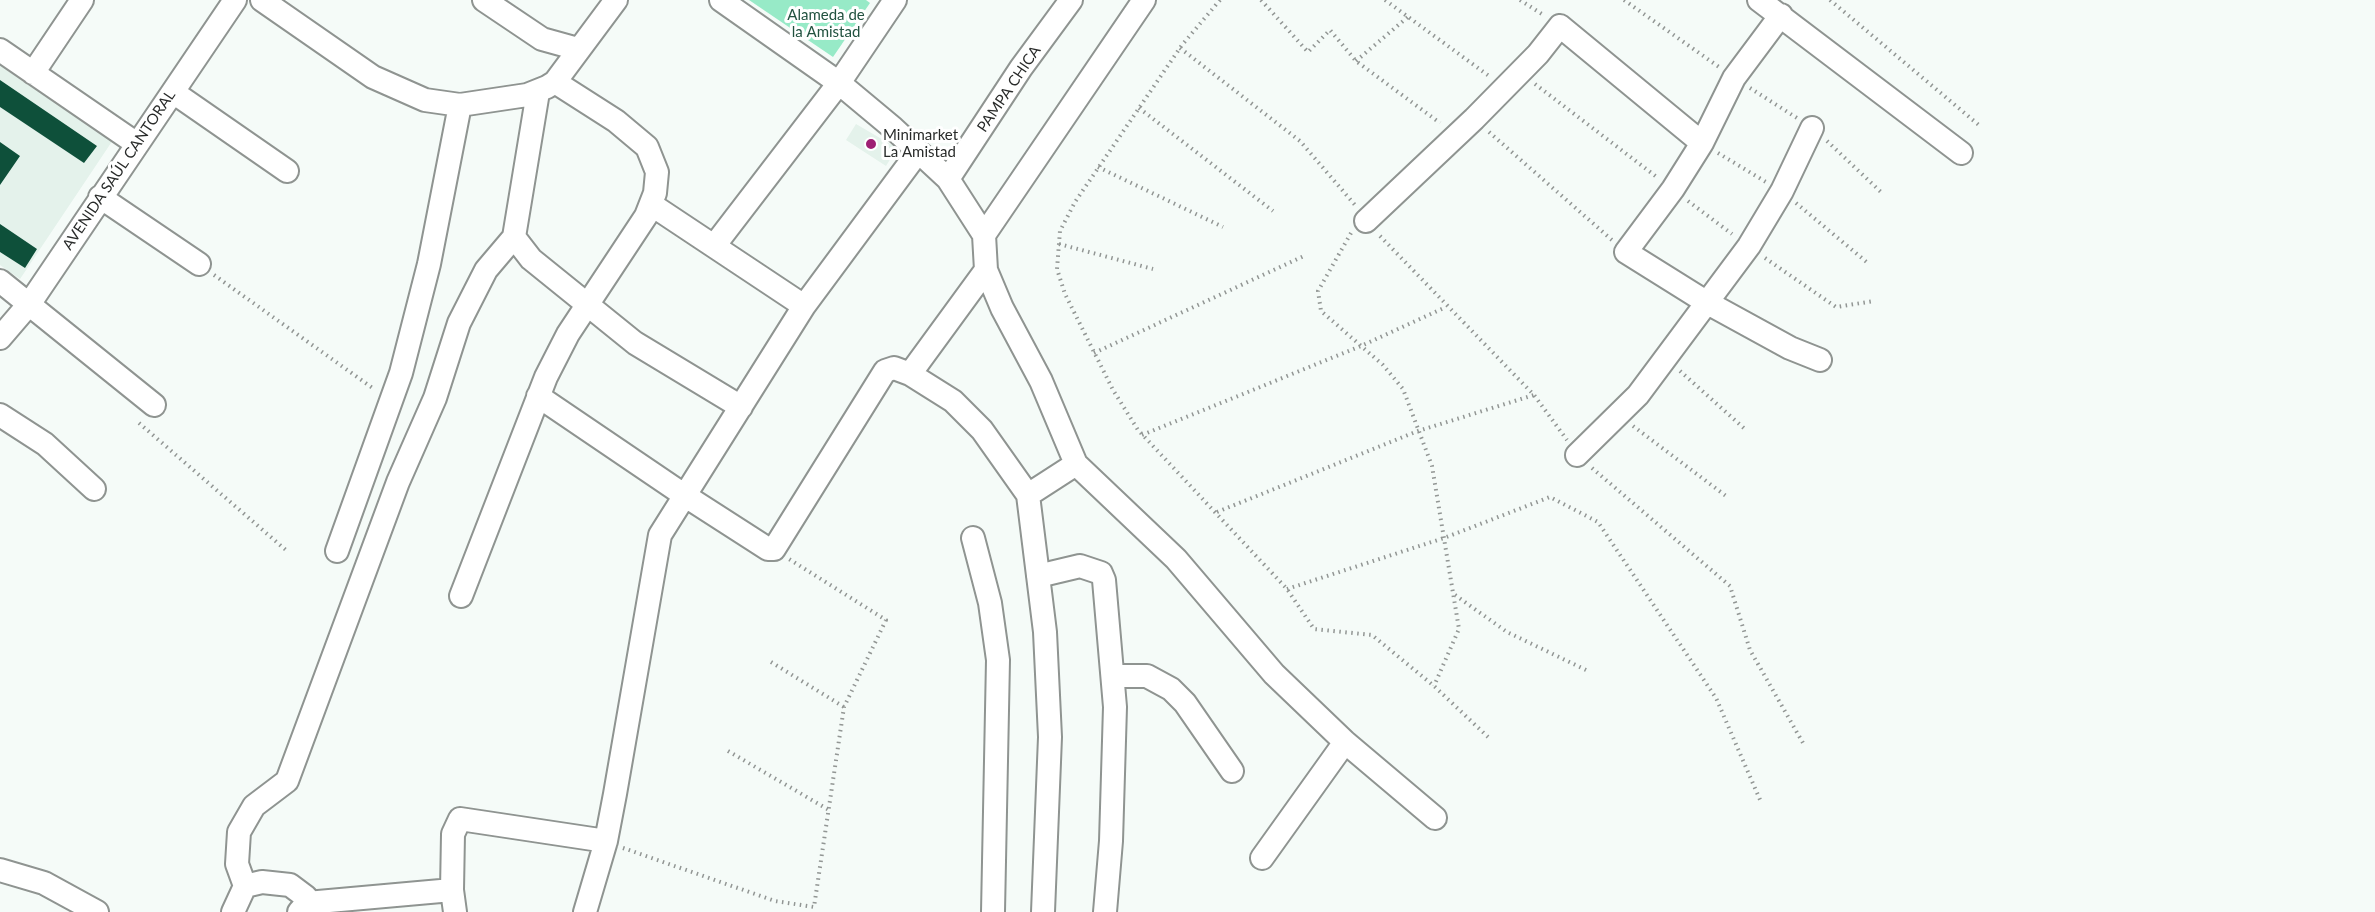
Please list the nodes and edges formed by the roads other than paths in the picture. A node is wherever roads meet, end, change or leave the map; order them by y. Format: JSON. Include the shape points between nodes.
{"nodes":[{"id":1,"x":82,"y":0,"type":"edge"},
{"id":2,"x":235,"y":0,"type":"edge"},
{"id":3,"x":262,"y":0,"type":"edge"},
{"id":4,"x":484,"y":0,"type":"edge"},
{"id":5,"x":616,"y":0,"type":"edge"},
{"id":6,"x":721,"y":0,"type":"edge"},
{"id":7,"x":895,"y":0,"type":"edge"},
{"id":8,"x":1071,"y":0,"type":"edge"},
{"id":9,"x":1144,"y":0,"type":"edge"},
{"id":10,"x":1759,"y":0,"type":"edge"},
{"id":11,"x":1781,"y":15,"type":"junction"},
{"id":12,"x":578,"y":49,"type":"junction"},
{"id":13,"x":0,"y":50,"type":"edge"},
{"id":14,"x":33,"y":73,"type":"junction"},
{"id":15,"x":839,"y":83,"type":"junction"},
{"id":16,"x":547,"y":87,"type":"junction"},
{"id":17,"x":172,"y":92,"type":"junction"},
{"id":18,"x":460,"y":105,"type":"junction"},
{"id":19,"x":1812,"y":128,"type":"dead end"},
{"id":20,"x":1702,"y":143,"type":"junction"},
{"id":21,"x":137,"y":144,"type":"junction"},
{"id":22,"x":918,"y":152,"type":"junction"},
{"id":23,"x":1961,"y":153,"type":"dead end"},
{"id":24,"x":287,"y":171,"type":"dead end"},
{"id":25,"x":948,"y":179,"type":"junction"},
{"id":26,"x":100,"y":197,"type":"junction"},
{"id":27,"x":652,"y":205,"type":"junction"},
{"id":28,"x":1364,"y":218,"type":"road end"},
{"id":29,"x":984,"y":235,"type":"junction"},
{"id":30,"x":514,"y":237,"type":"junction"},
{"id":31,"x":714,"y":246,"type":"junction"},
{"id":32,"x":199,"y":264,"type":"road end"},
{"id":33,"x":986,"y":270,"type":"junction"},
{"id":34,"x":0,"y":281,"type":"edge"},
{"id":35,"x":588,"y":302,"type":"junction"},
{"id":36,"x":1706,"y":302,"type":"junction"},
{"id":37,"x":30,"y":303,"type":"junction"},
{"id":38,"x":804,"y":306,"type":"junction"},
{"id":39,"x":0,"y":338,"type":"edge"},
{"id":40,"x":1820,"y":360,"type":"dead end"},
{"id":41,"x":910,"y":374,"type":"junction"},
{"id":42,"x":538,"y":396,"type":"junction"},
{"id":43,"x":154,"y":405,"type":"dead end"},
{"id":44,"x":741,"y":406,"type":"junction"},
{"id":45,"x":0,"y":415,"type":"edge"},
{"id":46,"x":1577,"y":455,"type":"road end"},
{"id":47,"x":1076,"y":464,"type":"junction"},
{"id":48,"x":94,"y":489,"type":"dead end"},
{"id":49,"x":684,"y":495,"type":"junction"},
{"id":50,"x":1028,"y":495,"type":"junction"},
{"id":51,"x":973,"y":538,"type":"dead end"},
{"id":52,"x":337,"y":551,"type":"dead end"},
{"id":53,"x":1038,"y":576,"type":"junction"},
{"id":54,"x":461,"y":596,"type":"dead end"},
{"id":55,"x":1113,"y":676,"type":"junction"},
{"id":56,"x":1344,"y":742,"type":"junction"},
{"id":57,"x":1232,"y":771,"type":"dead end"},
{"id":58,"x":1435,"y":818,"type":"dead end"},
{"id":59,"x":606,"y":841,"type":"junction"},
{"id":60,"x":1262,"y":858,"type":"dead end"},
{"id":61,"x":0,"y":870,"type":"edge"},
{"id":62,"x":245,"y":886,"type":"junction"},
{"id":63,"x":453,"y":901,"type":"edge"},
{"id":64,"x":303,"y":908,"type":"edge"},
{"id":65,"x":97,"y":912,"type":"edge"},
{"id":66,"x":233,"y":912,"type":"edge"},
{"id":67,"x":585,"y":912,"type":"edge"},
{"id":68,"x":993,"y":912,"type":"edge"},
{"id":69,"x":1043,"y":912,"type":"edge"},
{"id":70,"x":1105,"y":912,"type":"edge"}],
"edges":[{"from":1,"to":14,"type":"street"},
{"from":2,"to":17,"type":"street","name":"AVENIDA SAÚL CANTORAL"},
{"from":3,"to":18,"type":"street","via":[[373,77],[425,100]]},
{"from":4,"to":12,"type":"street","via":[[542,39]]},
{"from":5,"to":12,"type":"street"},
{"from":6,"to":15,"type":"street"},
{"from":7,"to":15,"type":"street"},
{"from":8,"to":25,"type":"street","name":"PAMPA CHICA"},
{"from":9,"to":29,"type":"street"},
{"from":10,"to":11,"type":"street"},
{"from":11,"to":20,"type":"street","via":[[1734,78]]},
{"from":11,"to":23,"type":"street"},
{"from":12,"to":16,"type":"street"},
{"from":13,"to":14,"type":"street"},
{"from":14,"to":21,"type":"street"},
{"from":15,"to":22,"type":"street"},
{"from":15,"to":31,"type":"street"},
{"from":16,"to":18,"type":"street","via":[[480,104]]},
{"from":16,"to":27,"type":"street","via":[[616,121],[647,147],[657,172]]},
{"from":16,"to":30,"type":"street"},
{"from":17,"to":21,"type":"street","name":"AVENIDA SAÚL CANTORAL"},
{"from":17,"to":24,"type":"street"},
{"from":18,"to":52,"type":"street","via":[[429,264],[391,401]]},
{"from":19,"to":36,"type":"street","via":[[1782,191],[1749,246]]},
{"from":20,"to":28,"type":"street","via":[[1560,26],[1538,54],[1457,136]]},
{"from":20,"to":36,"type":"street","via":[[1626,252]]},
{"from":21,"to":26,"type":"street","name":"AVENIDA SAÚL CANTORAL"},
{"from":22,"to":25,"type":"street"},
{"from":22,"to":38,"type":"street"},
{"from":25,"to":29,"type":"street"},
{"from":26,"to":32,"type":"street"},
{"from":26,"to":37,"type":"street","name":"AVENIDA SAÚL CANTORAL"},
{"from":27,"to":31,"type":"street"},
{"from":27,"to":35,"type":"street"},
{"from":29,"to":33,"type":"street"},
{"from":30,"to":35,"type":"street","via":[[531,259]]},
{"from":30,"to":62,"type":"street","via":[[486,270],[459,323],[435,398],[398,482],[287,781],[254,806],[239,832],[237,864]]},
{"from":31,"to":38,"type":"street"},
{"from":33,"to":41,"type":"street"},
{"from":33,"to":47,"type":"street","via":[[1041,381]]},
{"from":34,"to":37,"type":"street"},
{"from":35,"to":42,"type":"street"},
{"from":35,"to":44,"type":"street","via":[[635,343]]},
{"from":36,"to":40,"type":"street"},
{"from":36,"to":46,"type":"street","via":[[1638,395]]},
{"from":37,"to":39,"type":"street","name":"AVENIDA SAÚL CANTORAL"},
{"from":37,"to":43,"type":"street"},
{"from":38,"to":44,"type":"street"},
{"from":41,"to":49,"type":"street","via":[[894,368],[885,371],[774,549],[768,549]]},
{"from":41,"to":50,"type":"street","via":[[953,402],[982,430]]},
{"from":42,"to":49,"type":"street"},
{"from":42,"to":54,"type":"street"},
{"from":44,"to":49,"type":"street"},
{"from":45,"to":48,"type":"street","via":[[45,444]]},
{"from":47,"to":50,"type":"street"},
{"from":47,"to":56,"type":"street","via":[[1176,559],[1274,674]]},
{"from":49,"to":59,"type":"street","via":[[660,535]]},
{"from":50,"to":53,"type":"street"},
{"from":51,"to":68,"type":"street","via":[[990,603],[998,660]]},
{"from":53,"to":55,"type":"street","via":[[1080,566],[1101,573]]},
{"from":53,"to":69,"type":"street","via":[[1050,737]]},
{"from":55,"to":57,"type":"street","via":[[1147,676],[1171,689]]},
{"from":55,"to":70,"type":"street","via":[[1111,830]]},
{"from":56,"to":58,"type":"street"},
{"from":56,"to":60,"type":"street"},
{"from":59,"to":63,"type":"street","via":[[460,819],[453,834]]},
{"from":59,"to":67,"type":"street"},
{"from":61,"to":65,"type":"street","via":[[44,883]]},
{"from":62,"to":64,"type":"street","via":[[278,882],[290,885],[306,897]]},
{"from":62,"to":66,"type":"street"},
{"from":63,"to":64,"type":"street"}]}
